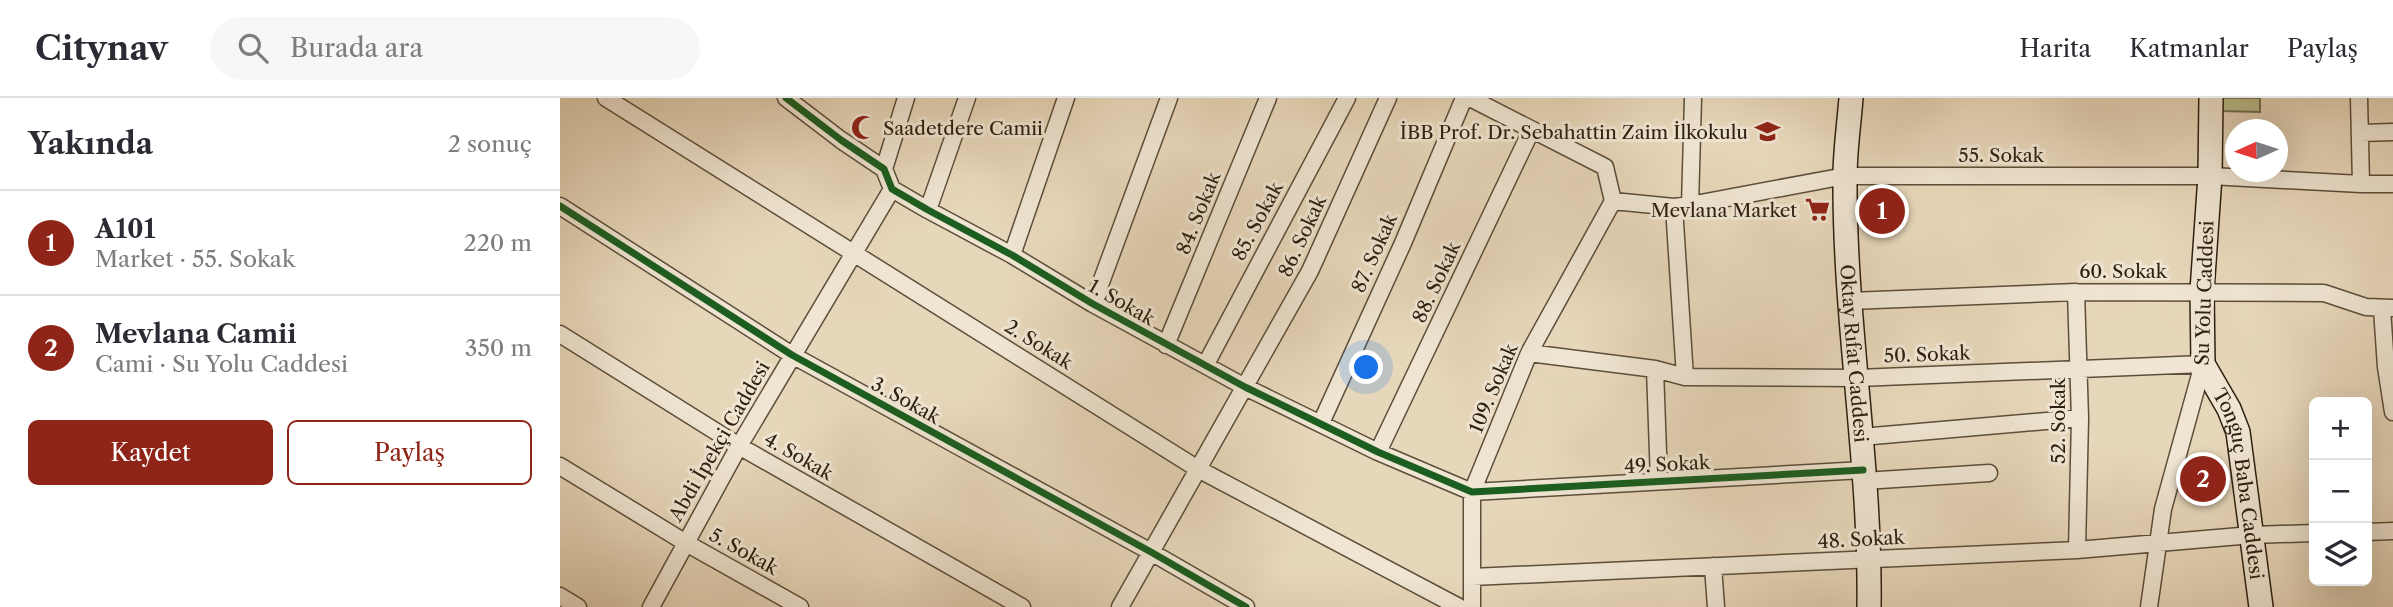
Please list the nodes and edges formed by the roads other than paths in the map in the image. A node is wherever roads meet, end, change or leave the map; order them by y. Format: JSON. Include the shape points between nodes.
{"nodes":[{"id":1,"x":606,"y":98,"type":"edge"},
{"id":2,"x":786,"y":98,"type":"edge"},
{"id":3,"x":906,"y":98,"type":"edge"},
{"id":4,"x":967,"y":98,"type":"edge"},
{"id":5,"x":1066,"y":98,"type":"edge"},
{"id":6,"x":1169,"y":98,"type":"edge"},
{"id":7,"x":1268,"y":98,"type":"edge"},
{"id":8,"x":1347,"y":98,"type":"edge"},
{"id":9,"x":1388,"y":98,"type":"edge"},
{"id":10,"x":1464,"y":98,"type":"edge"},
{"id":11,"x":1470,"y":98,"type":"edge"},
{"id":12,"x":1693,"y":98,"type":"edge"},
{"id":13,"x":1851,"y":98,"type":"edge"},
{"id":14,"x":2359,"y":98,"type":"edge"},
{"id":15,"x":2206,"y":99,"type":"edge"},
{"id":16,"x":1497,"y":105,"type":"edge"},
{"id":17,"x":1531,"y":131,"type":"junction"},
{"id":18,"x":2393,"y":132,"type":"edge"},
{"id":19,"x":2361,"y":133,"type":"junction"},
{"id":20,"x":884,"y":169,"type":"junction"},
{"id":21,"x":1845,"y":176,"type":"junction"},
{"id":22,"x":2210,"y":176,"type":"junction"},
{"id":23,"x":2361,"y":184,"type":"junction"},
{"id":24,"x":2393,"y":184,"type":"edge"},
{"id":25,"x":892,"y":189,"type":"junction"},
{"id":26,"x":1613,"y":201,"type":"junction"},
{"id":27,"x":560,"y":206,"type":"edge"},
{"id":28,"x":1682,"y":206,"type":"junction"},
{"id":29,"x":928,"y":210,"type":"junction"},
{"id":30,"x":855,"y":253,"type":"junction"},
{"id":31,"x":1012,"y":255,"type":"junction"},
{"id":32,"x":2202,"y":291,"type":"junction"},
{"id":33,"x":2076,"y":292,"type":"junction"},
{"id":34,"x":1850,"y":300,"type":"junction"},
{"id":35,"x":1093,"y":304,"type":"junction"},
{"id":36,"x":2388,"y":309,"type":"edge"},
{"id":37,"x":560,"y":334,"type":"edge"},
{"id":38,"x":1166,"y":345,"type":"junction"},
{"id":39,"x":1529,"y":353,"type":"junction"},
{"id":40,"x":792,"y":355,"type":"junction"},
{"id":41,"x":1206,"y":364,"type":"junction"},
{"id":42,"x":2203,"y":364,"type":"junction"},
{"id":43,"x":1656,"y":369,"type":"junction"},
{"id":44,"x":2079,"y":369,"type":"junction"},
{"id":45,"x":1685,"y":377,"type":"junction"},
{"id":46,"x":1858,"y":378,"type":"junction"},
{"id":47,"x":1245,"y":387,"type":"junction"},
{"id":48,"x":2393,"y":412,"type":"edge"},
{"id":49,"x":2080,"y":418,"type":"junction"},
{"id":50,"x":1321,"y":423,"type":"junction"},
{"id":51,"x":1861,"y":437,"type":"junction"},
{"id":52,"x":738,"y":446,"type":"junction"},
{"id":53,"x":1378,"y":452,"type":"junction"},
{"id":54,"x":560,"y":466,"type":"edge"},
{"id":55,"x":1198,"y":469,"type":"junction"},
{"id":56,"x":1989,"y":473,"type":"dead end"},
{"id":57,"x":1863,"y":475,"type":"junction"},
{"id":58,"x":1658,"y":480,"type":"junction"},
{"id":59,"x":1472,"y":492,"type":"junction"},
{"id":60,"x":2393,"y":531,"type":"edge"},
{"id":61,"x":2372,"y":532,"type":"edge"},
{"id":62,"x":2309,"y":533,"type":"edge"},
{"id":63,"x":2252,"y":535,"type":"junction"},
{"id":64,"x":686,"y":543,"type":"junction"},
{"id":65,"x":2158,"y":544,"type":"junction"},
{"id":66,"x":2077,"y":550,"type":"junction"},
{"id":67,"x":1151,"y":552,"type":"junction"},
{"id":68,"x":1870,"y":559,"type":"junction"},
{"id":69,"x":1713,"y":566,"type":"junction"},
{"id":70,"x":1472,"y":577,"type":"junction"},
{"id":71,"x":560,"y":596,"type":"edge"},
{"id":72,"x":578,"y":607,"type":"edge"},
{"id":73,"x":650,"y":607,"type":"edge"},
{"id":74,"x":800,"y":607,"type":"edge"},
{"id":75,"x":1022,"y":607,"type":"edge"},
{"id":76,"x":1120,"y":607,"type":"edge"},
{"id":77,"x":1246,"y":607,"type":"edge"},
{"id":78,"x":1459,"y":607,"type":"edge"},
{"id":79,"x":1472,"y":607,"type":"edge"},
{"id":80,"x":1716,"y":607,"type":"edge"},
{"id":81,"x":1869,"y":607,"type":"edge"},
{"id":82,"x":2149,"y":607,"type":"edge"},
{"id":83,"x":2261,"y":607,"type":"edge"}],
"edges":[{"from":1,"to":30,"type":"street","name":"2. Sokak"},
{"from":2,"to":20,"type":"street"},
{"from":3,"to":20,"type":"street"},
{"from":4,"to":29,"type":"street"},
{"from":5,"to":31,"type":"street"},
{"from":6,"to":35,"type":"street"},
{"from":7,"to":38,"type":"street","name":"84. Sokak"},
{"from":8,"to":41,"type":"street","name":"85. Sokak"},
{"from":9,"to":47,"type":"street","name":"86. Sokak","via":[[1310,271]]},
{"from":10,"to":50,"type":"street","name":"87. Sokak"},
{"from":11,"to":16,"type":"street"},
{"from":12,"to":28,"type":"street"},
{"from":13,"to":21,"type":"street","name":"Oktay Rıfat Caddesi"},
{"from":14,"to":19,"type":"street"},
{"from":15,"to":22,"type":"street","name":"Su Yolu Caddesi"},
{"from":16,"to":17,"type":"street"},
{"from":17,"to":26,"type":"street","via":[[1605,167]]},
{"from":17,"to":53,"type":"street","name":"88. Sokak"},
{"from":18,"to":19,"type":"street"},
{"from":19,"to":23,"type":"street"},
{"from":20,"to":25,"type":"street"},
{"from":21,"to":22,"type":"street","name":"55. Sokak"},
{"from":21,"to":28,"type":"street","name":"55. Sokak"},
{"from":21,"to":34,"type":"street","name":"Oktay Rıfat Caddesi"},
{"from":22,"to":23,"type":"street","name":"55. Sokak"},
{"from":22,"to":32,"type":"street","name":"Su Yolu Caddesi"},
{"from":23,"to":24,"type":"street","name":"55. Sokak"},
{"from":25,"to":29,"type":"street","name":"1. Sokak"},
{"from":25,"to":30,"type":"street","name":"Abdi İpekçi Caddesi"},
{"from":26,"to":28,"type":"street","name":"55. Sokak"},
{"from":26,"to":39,"type":"street","name":"109. Sokak"},
{"from":27,"to":40,"type":"street","name":"3. Sokak"},
{"from":28,"to":45,"type":"street"},
{"from":29,"to":31,"type":"street","name":"1. Sokak"},
{"from":30,"to":40,"type":"street","name":"Abdi İpekçi Caddesi"},
{"from":30,"to":55,"type":"street","name":"2. Sokak"},
{"from":31,"to":35,"type":"street","name":"1. Sokak"},
{"from":32,"to":33,"type":"street","name":"60. Sokak"},
{"from":32,"to":36,"type":"street","name":"60. Sokak","via":[[2324,293]]},
{"from":32,"to":42,"type":"street","name":"Su Yolu Caddesi"},
{"from":33,"to":34,"type":"street","name":"60. Sokak"},
{"from":33,"to":44,"type":"street","name":"52. Sokak"},
{"from":34,"to":46,"type":"street","name":"Oktay Rıfat Caddesi"},
{"from":35,"to":38,"type":"street","name":"1. Sokak"},
{"from":36,"to":48,"type":"street","via":[[2386,367]]},
{"from":37,"to":52,"type":"street","name":"4. Sokak"},
{"from":38,"to":41,"type":"street","name":"1. Sokak"},
{"from":39,"to":43,"type":"street","name":"50. Sokak"},
{"from":39,"to":59,"type":"street","name":"109. Sokak"},
{"from":40,"to":52,"type":"street","name":"Abdi İpekçi Caddesi"},
{"from":40,"to":67,"type":"street","name":"3. Sokak"},
{"from":41,"to":47,"type":"street","name":"1. Sokak"},
{"from":42,"to":44,"type":"street","name":"50. Sokak"},
{"from":42,"to":63,"type":"street","name":"Tonguç Baba Caddesi","via":[[2238,432]]},
{"from":42,"to":65,"type":"street","name":"Su Yolu Caddesi","via":[[2162,509]]},
{"from":43,"to":45,"type":"street","name":"50. Sokak"},
{"from":43,"to":58,"type":"street"},
{"from":44,"to":46,"type":"street","name":"50. Sokak"},
{"from":44,"to":49,"type":"street","name":"52. Sokak"},
{"from":45,"to":46,"type":"street","name":"50. Sokak"},
{"from":46,"to":51,"type":"street","name":"Oktay Rıfat Caddesi"},
{"from":47,"to":50,"type":"street","name":"1. Sokak"},
{"from":47,"to":55,"type":"street","name":"86. Sokak"},
{"from":49,"to":51,"type":"street"},
{"from":49,"to":66,"type":"street","name":"52. Sokak"},
{"from":50,"to":53,"type":"street","name":"1. Sokak"},
{"from":51,"to":57,"type":"street","name":"Oktay Rıfat Caddesi"},
{"from":52,"to":64,"type":"street","name":"Abdi İpekçi Caddesi"},
{"from":52,"to":75,"type":"street","name":"4. Sokak"},
{"from":53,"to":59,"type":"street","name":"1. Sokak"},
{"from":54,"to":64,"type":"street","name":"5. Sokak"},
{"from":55,"to":67,"type":"street","name":"86. Sokak"},
{"from":55,"to":78,"type":"street","name":"2. Sokak"},
{"from":56,"to":57,"type":"street","name":"49. Sokak"},
{"from":57,"to":58,"type":"street","name":"49. Sokak"},
{"from":57,"to":68,"type":"street","name":"Oktay Rıfat Caddesi"},
{"from":58,"to":59,"type":"street","name":"49. Sokak"},
{"from":59,"to":70,"type":"street","name":"109. Sokak"},
{"from":60,"to":61,"type":"street"},
{"from":62,"to":63,"type":"street","name":"48. Sokak"},
{"from":63,"to":65,"type":"street","name":"48. Sokak"},
{"from":63,"to":83,"type":"street","name":"Tonguç Baba Caddesi"},
{"from":64,"to":73,"type":"street","name":"Abdi İpekçi Caddesi"},
{"from":64,"to":74,"type":"street","name":"5. Sokak"},
{"from":65,"to":66,"type":"street","name":"48. Sokak"},
{"from":65,"to":82,"type":"street","name":"Su Yolu Caddesi"},
{"from":66,"to":68,"type":"street","name":"48. Sokak"},
{"from":67,"to":76,"type":"street","name":"86. Sokak"},
{"from":67,"to":77,"type":"street","name":"3. Sokak"},
{"from":68,"to":69,"type":"street","name":"48. Sokak"},
{"from":68,"to":81,"type":"street","name":"Oktay Rıfat Caddesi"},
{"from":69,"to":70,"type":"street","name":"48. Sokak"},
{"from":69,"to":80,"type":"street"},
{"from":70,"to":79,"type":"street","name":"109. Sokak"},
{"from":71,"to":72,"type":"street"}]}
